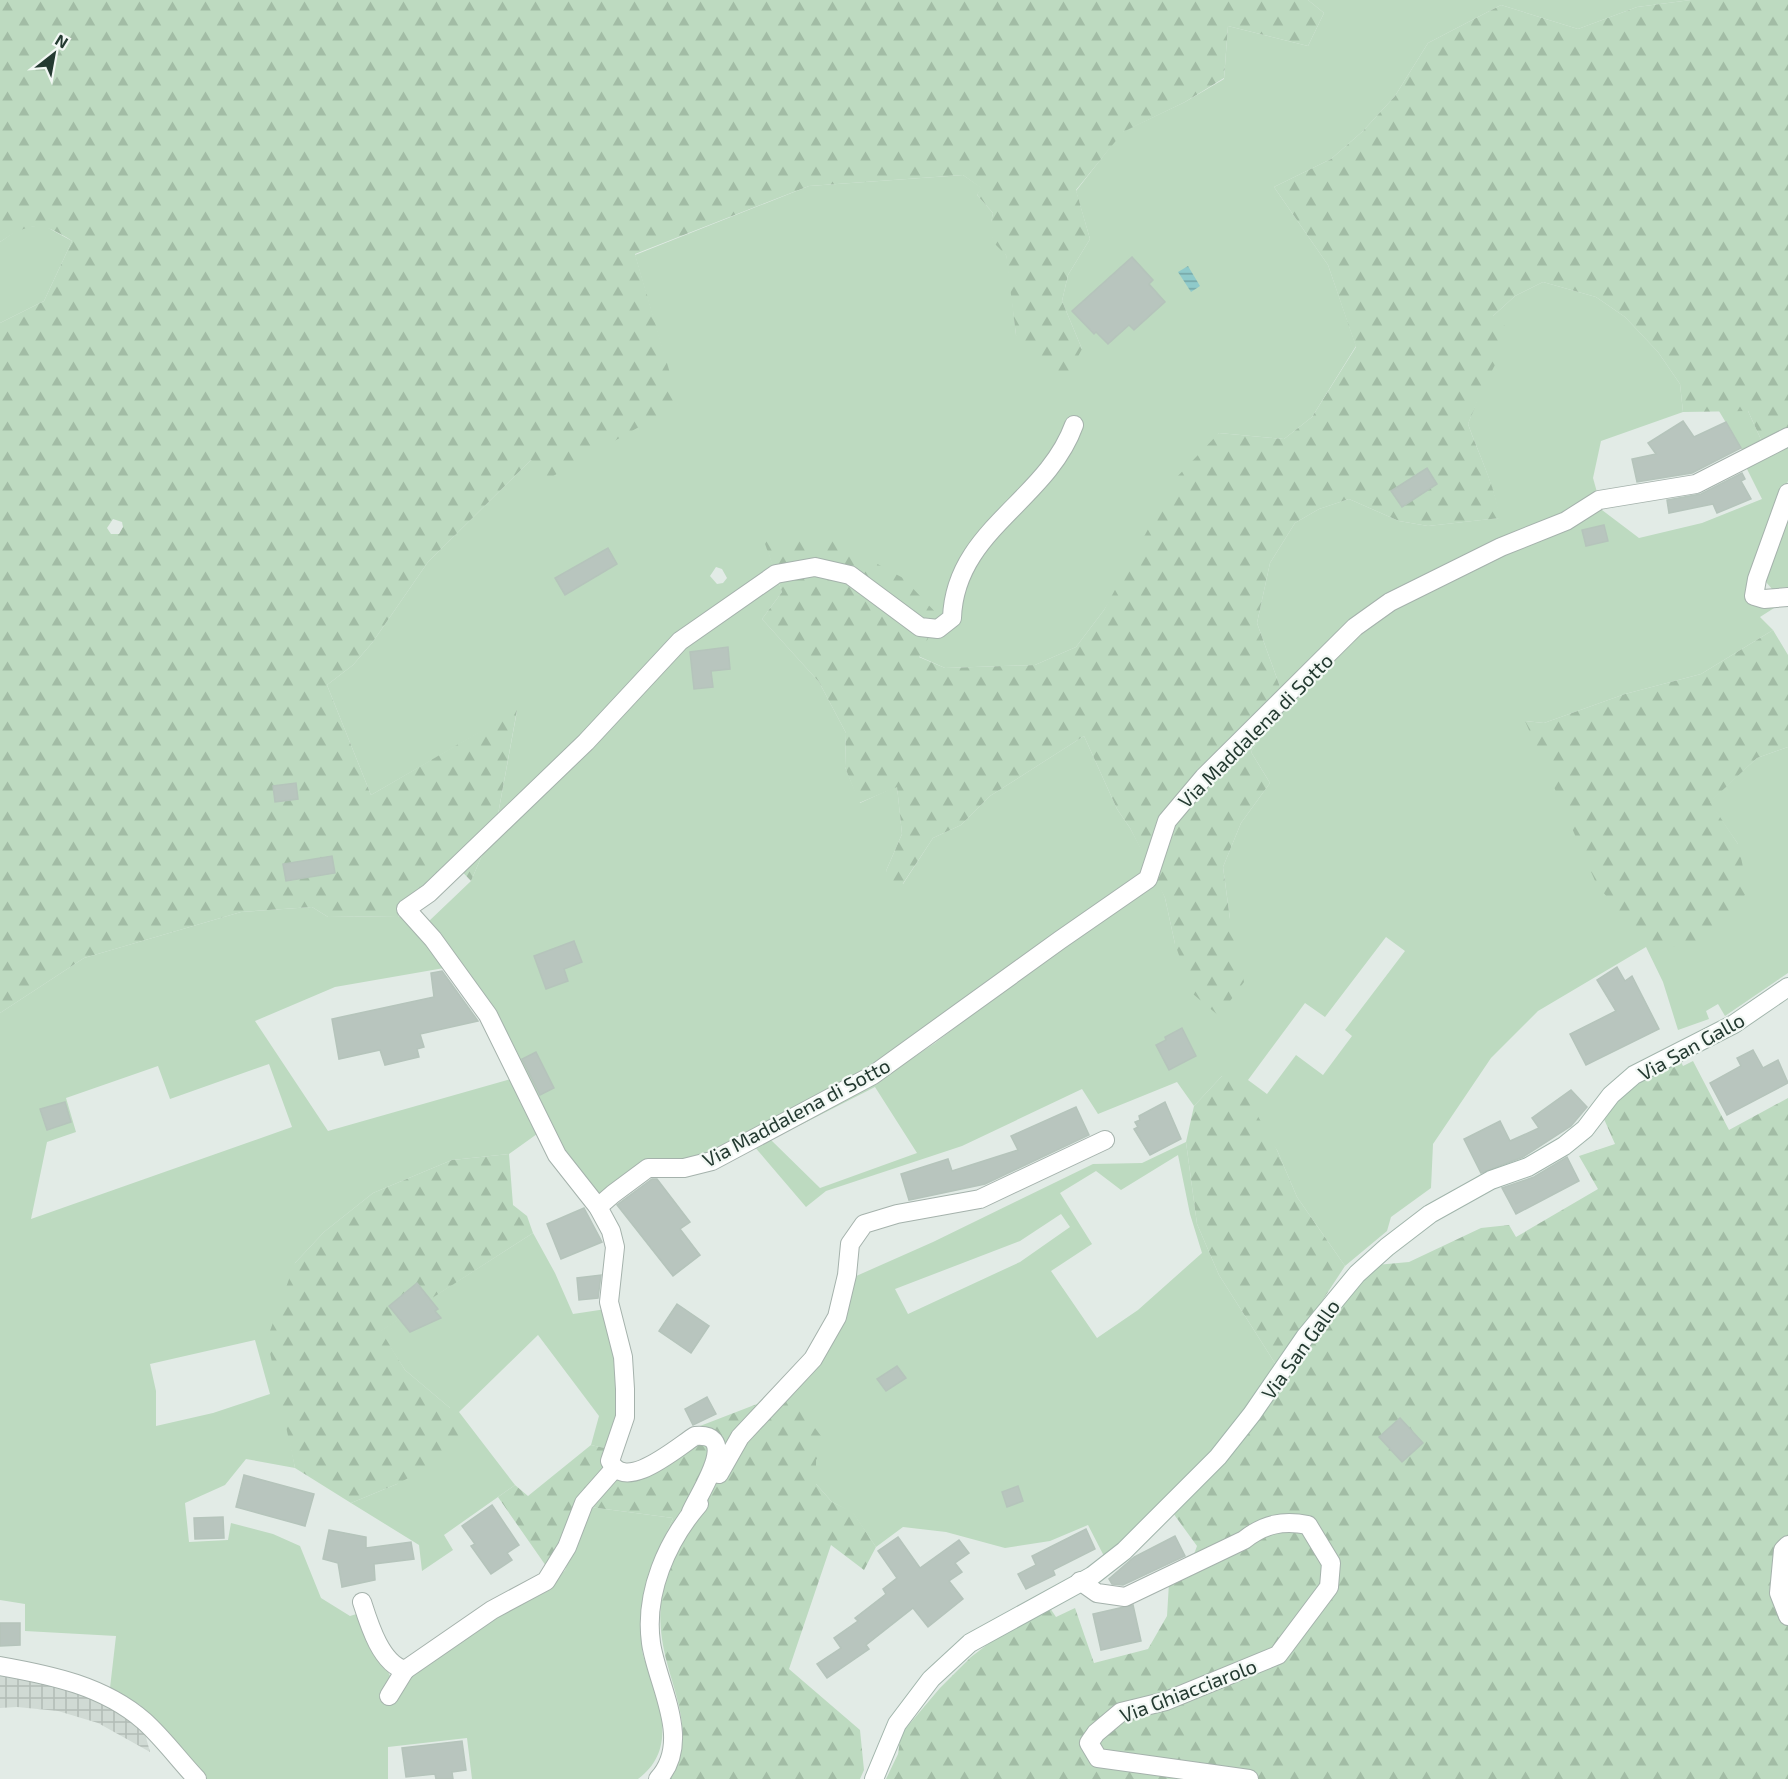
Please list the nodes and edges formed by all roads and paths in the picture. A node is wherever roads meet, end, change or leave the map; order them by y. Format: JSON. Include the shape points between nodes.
{"nodes":[{"id":1,"x":1074,"y":425,"type":"dead end"},
{"id":2,"x":1788,"y":437,"type":"edge"},
{"id":3,"x":1788,"y":493,"type":"edge"},
{"id":4,"x":1788,"y":597,"type":"edge"},
{"id":5,"x":1788,"y":987,"type":"edge"},
{"id":6,"x":1105,"y":1140,"type":"dead end"},
{"id":7,"x":598,"y":1208,"type":"junction"},
{"id":8,"x":747,"y":1429,"type":"junction"},
{"id":9,"x":705,"y":1436,"type":"junction"},
{"id":10,"x":614,"y":1469,"type":"junction"},
{"id":11,"x":691,"y":1512,"type":"junction"},
{"id":12,"x":1788,"y":1545,"type":"edge"},
{"id":13,"x":1080,"y":1581,"type":"junction"},
{"id":14,"x":362,"y":1602,"type":"dead end"},
{"id":15,"x":1788,"y":1616,"type":"edge"},
{"id":16,"x":0,"y":1666,"type":"edge"},
{"id":17,"x":405,"y":1670,"type":"junction"},
{"id":18,"x":389,"y":1696,"type":"dead end"},
{"id":19,"x":197,"y":1779,"type":"edge"},
{"id":20,"x":658,"y":1779,"type":"edge"},
{"id":21,"x":874,"y":1779,"type":"edge"},
{"id":22,"x":1249,"y":1779,"type":"edge"}],
"edges":[{"from":1,"to":7,"type":"street","via":[[1067,443],[1041,479],[983,536],[952,595],[952,618],[938,629],[920,627],[850,575],[815,567],[776,574],[680,641],[586,742],[429,893],[406,909],[477,998],[556,1155]]},
{"from":2,"to":7,"type":"street","name":"Via Maddalena di Sotto","via":[[1696,484],[1599,500],[1566,521],[1501,547],[1390,602],[1355,627],[1204,777],[1167,820],[1148,879],[873,1076],[712,1161],[684,1168],[648,1168]]},
{"from":3,"to":4,"type":"street","via":[[1757,579],[1755,596]]},
{"from":5,"to":13,"type":"street","name":"Via San Gallo","via":[[1734,1024],[1634,1075],[1611,1095],[1586,1129],[1564,1146],[1430,1214],[1387,1247],[1357,1274],[1305,1337],[1218,1457],[1124,1551]]},
{"from":6,"to":8,"type":"street","via":[[980,1199],[864,1224],[850,1244],[837,1317],[823,1342],[813,1359]]},
{"from":7,"to":10,"type":"street","via":[[615,1247],[609,1302],[623,1357],[625,1389],[625,1417],[610,1461]]},
{"from":8,"to":9,"type":"street"},
{"from":8,"to":11,"type":"street"},
{"from":9,"to":10,"type":"street","via":[[695,1437],[637,1472],[622,1474]]},
{"from":9,"to":11,"type":"street","via":[[714,1440],[719,1450]]},
{"from":10,"to":17,"type":"street","via":[[584,1503],[567,1547],[546,1581],[492,1610]]},
{"from":11,"to":20,"type":"street","via":[[656,1576],[651,1605],[651,1643],[673,1742],[670,1760]]},
{"from":12,"to":15,"type":"street","via":[[1783,1550],[1779,1593]]},
{"from":13,"to":21,"type":"street","name":"Via San Gallo","via":[[970,1642],[931,1679],[897,1724]]},
{"from":13,"to":22,"type":"street","name":"Via Ghiacciarolo","via":[[1097,1593],[1125,1597],[1244,1540],[1261,1527],[1292,1522],[1308,1525],[1331,1563],[1329,1587],[1278,1654],[1166,1701],[1121,1712],[1096,1732],[1089,1743],[1098,1758]]},
{"from":14,"to":17,"type":"street","via":[[387,1657],[395,1667]]},
{"from":16,"to":19,"type":"street","via":[[82,1685],[107,1696],[146,1723]]},
{"from":17,"to":18,"type":"street"}]}
